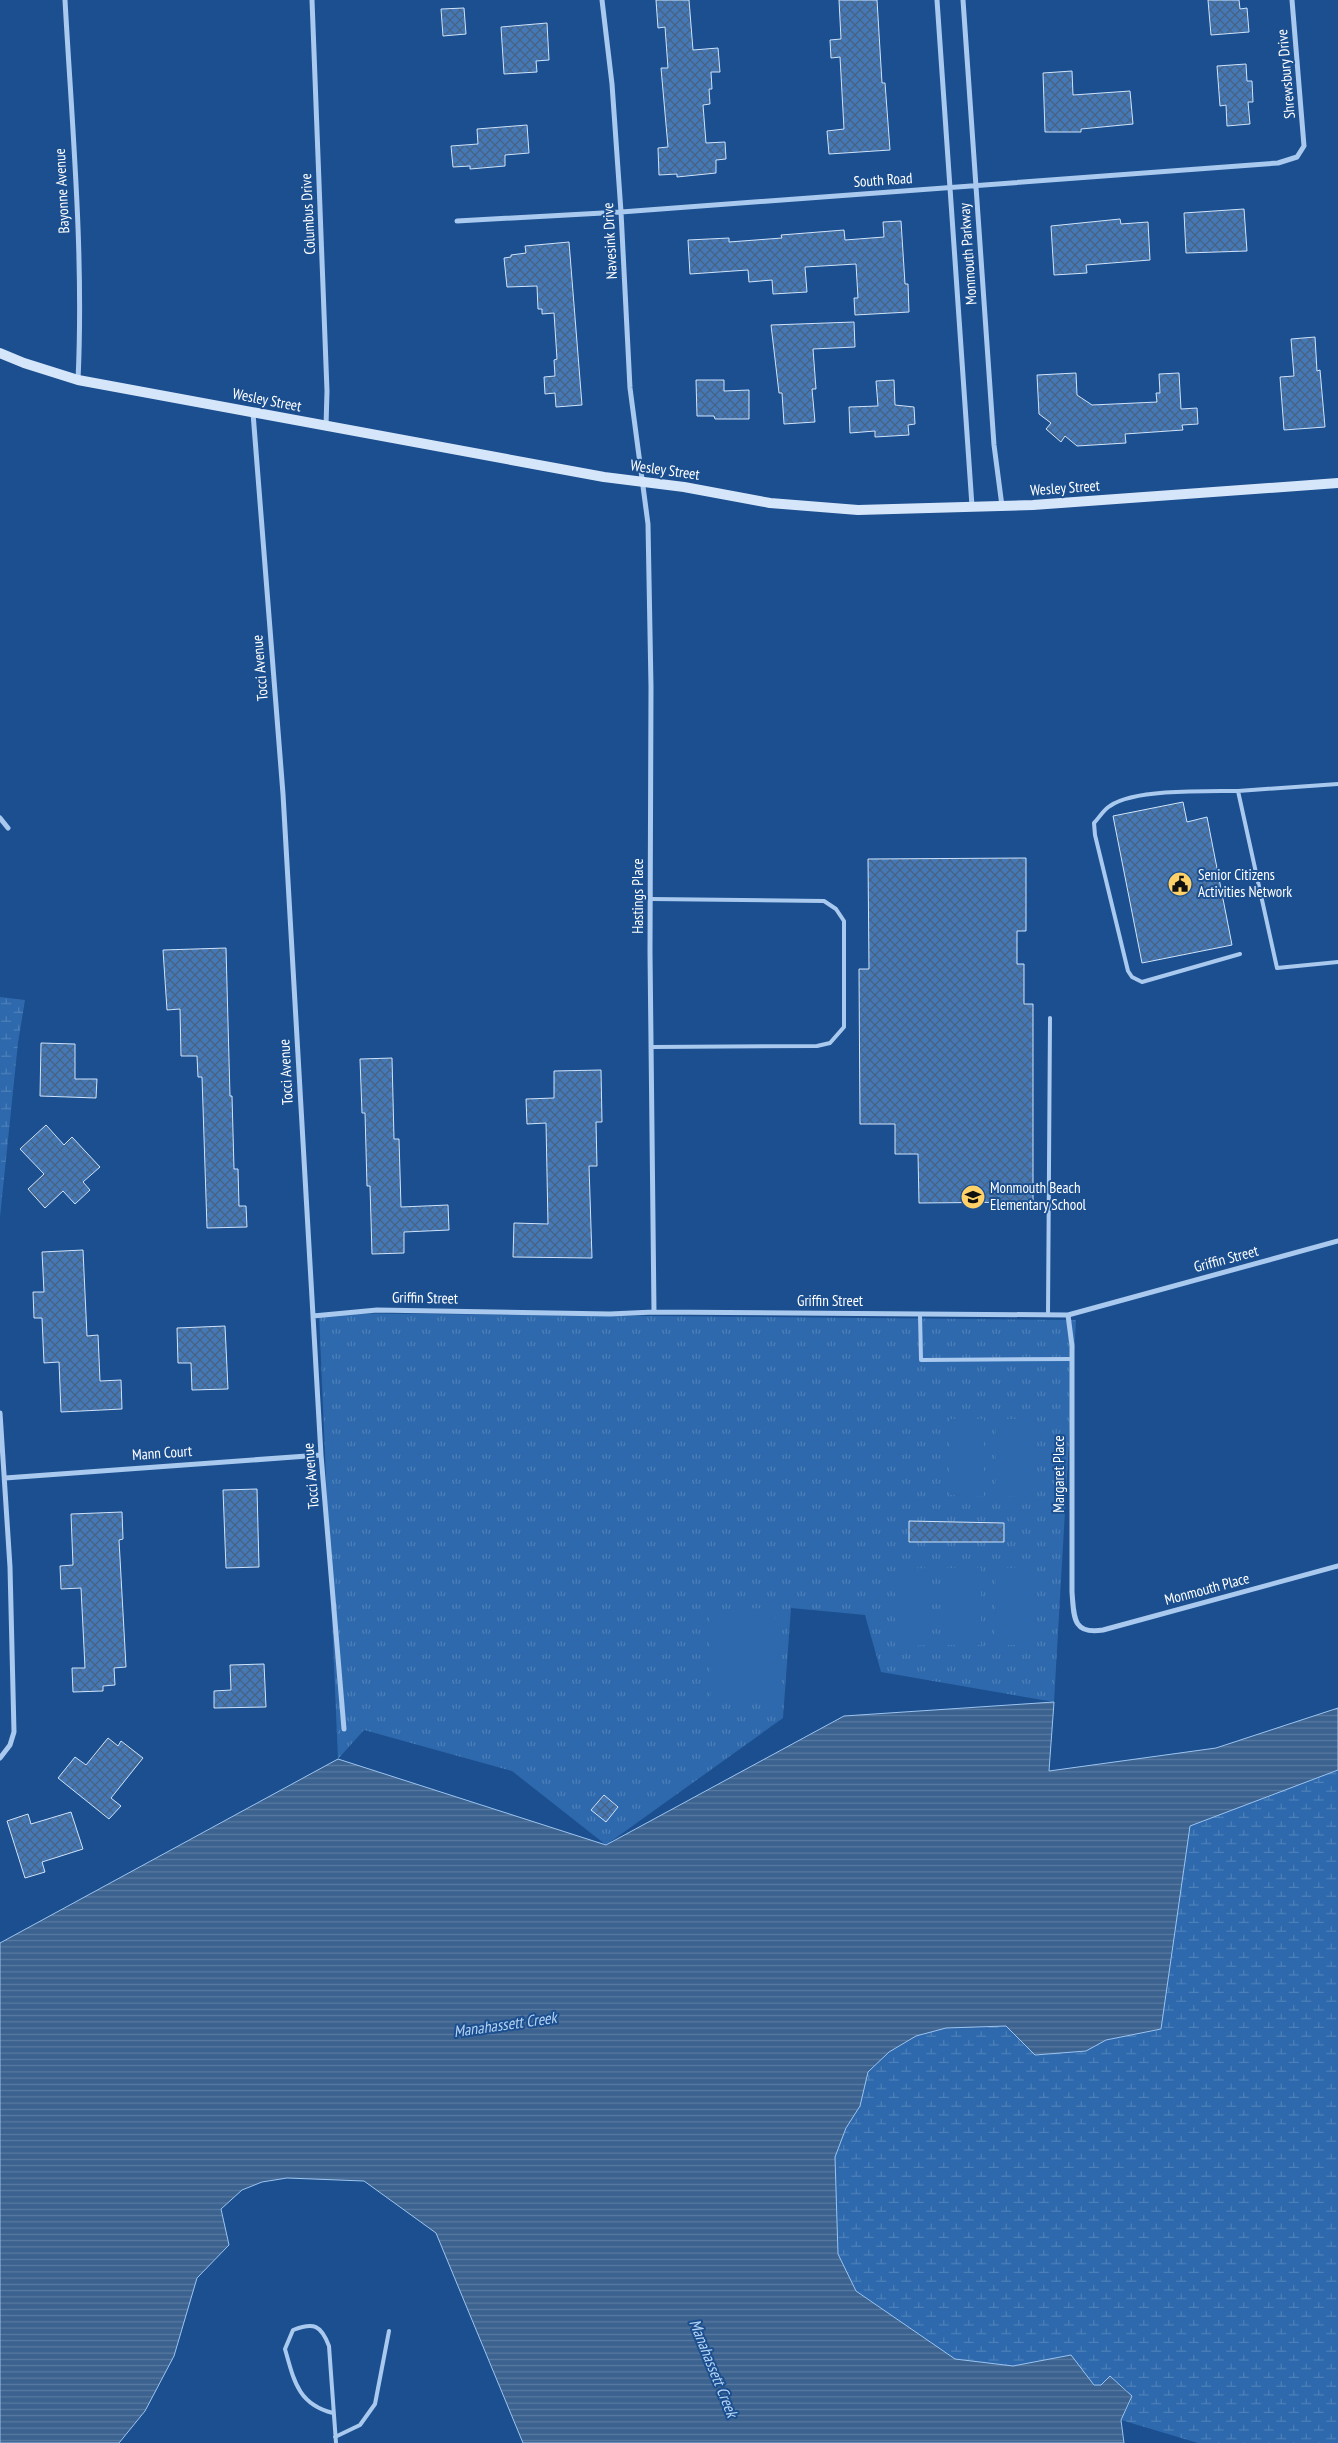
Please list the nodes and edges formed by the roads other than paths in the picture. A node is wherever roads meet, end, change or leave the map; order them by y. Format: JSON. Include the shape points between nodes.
{"nodes":[{"id":1,"x":65,"y":0,"type":"edge"},
{"id":2,"x":312,"y":0,"type":"edge"},
{"id":3,"x":602,"y":0,"type":"edge"},
{"id":4,"x":936,"y":0,"type":"edge"},
{"id":5,"x":963,"y":0,"type":"edge"},
{"id":6,"x":1292,"y":0,"type":"edge"},
{"id":7,"x":1304,"y":146,"type":"joint"},
{"id":8,"x":976,"y":185,"type":"junction"},
{"id":9,"x":951,"y":187,"type":"junction"},
{"id":10,"x":621,"y":212,"type":"junction"},
{"id":11,"x":457,"y":221,"type":"dead end"},
{"id":12,"x":0,"y":353,"type":"edge"},
{"id":13,"x":78,"y":380,"type":"junction"},
{"id":14,"x":253,"y":412,"type":"junction"},
{"id":15,"x":326,"y":427,"type":"junction"},
{"id":16,"x":642,"y":482,"type":"junction"},
{"id":17,"x":1338,"y":482,"type":"edge"},
{"id":18,"x":972,"y":506,"type":"junction"},
{"id":19,"x":1002,"y":506,"type":"junction"},
{"id":20,"x":1338,"y":784,"type":"edge"},
{"id":21,"x":1238,"y":791,"type":"junction"},
{"id":22,"x":0,"y":818,"type":"edge"},
{"id":23,"x":8,"y":828,"type":"dead end"},
{"id":24,"x":651,"y":899,"type":"junction"},
{"id":25,"x":1240,"y":954,"type":"dead end"},
{"id":26,"x":1338,"y":962,"type":"edge"},
{"id":27,"x":1050,"y":1018,"type":"dead end"},
{"id":28,"x":652,"y":1047,"type":"junction"},
{"id":29,"x":1338,"y":1241,"type":"edge"},
{"id":30,"x":654,"y":1312,"type":"junction"},
{"id":31,"x":920,"y":1314,"type":"junction"},
{"id":32,"x":1048,"y":1315,"type":"junction"},
{"id":33,"x":1068,"y":1315,"type":"junction"},
{"id":34,"x":313,"y":1316,"type":"junction"},
{"id":35,"x":1072,"y":1359,"type":"junction"},
{"id":36,"x":0,"y":1413,"type":"edge"},
{"id":37,"x":320,"y":1455,"type":"junction"},
{"id":38,"x":5,"y":1478,"type":"junction"},
{"id":39,"x":1338,"y":1566,"type":"edge"},
{"id":40,"x":1082,"y":1630,"type":"joint"},
{"id":41,"x":344,"y":1729,"type":"dead end"},
{"id":42,"x":0,"y":1758,"type":"edge"},
{"id":43,"x":390,"y":2332,"type":"dead end"},
{"id":44,"x":333,"y":2413,"type":"junction"},
{"id":45,"x":335,"y":2437,"type":"junction"},
{"id":46,"x":336,"y":2443,"type":"edge"}],
"edges":[{"from":1,"to":13,"type":"street","name":"Bayonne Avenue","via":[[76,201]]},
{"from":2,"to":15,"type":"street","name":"Columbus Drive"},
{"from":3,"to":10,"type":"street","name":"Navesink Drive"},
{"from":4,"to":9,"type":"street","name":"Monmouth Parkway"},
{"from":5,"to":8,"type":"street","name":"Monmouth Parkway"},
{"from":6,"to":7,"type":"street","name":"Shrewsbury Drive"},
{"from":7,"to":8,"type":"street","name":"South Road","via":[[1297,157],[1278,163]]},
{"from":8,"to":9,"type":"street","name":"South Road"},
{"from":8,"to":19,"type":"street","name":"Monmouth Parkway","via":[[994,445]]},
{"from":9,"to":10,"type":"street","name":"South Road"},
{"from":9,"to":18,"type":"street","name":"Monmouth Parkway"},
{"from":10,"to":11,"type":"street","name":"South Road"},
{"from":10,"to":16,"type":"street","name":"Navesink Drive","via":[[630,388]]},
{"from":12,"to":13,"type":"street","name":"Wesley Street"},
{"from":13,"to":14,"type":"street","name":"Wesley Street"},
{"from":14,"to":15,"type":"street","name":"Wesley Street"},
{"from":14,"to":34,"type":"street","name":"Tocci Avenue","via":[[283,794]]},
{"from":15,"to":16,"type":"street","name":"Wesley Street"},
{"from":16,"to":18,"type":"street","name":"Wesley Street","via":[[805,507],[858,510]]},
{"from":16,"to":24,"type":"street","name":"Hastings Place","via":[[648,524],[652,687]]},
{"from":17,"to":19,"type":"street","name":"Wesley Street"},
{"from":18,"to":19,"type":"street","name":"Wesley Street"},
{"from":20,"to":21,"type":"lane"},
{"from":21,"to":25,"type":"lane","via":[[1138,796],[1110,805],[1094,823],[1125,961],[1132,977],[1142,982]]},
{"from":21,"to":26,"type":"lane","via":[[1277,968]]},
{"from":22,"to":23,"type":"street"},
{"from":24,"to":28,"type":"street","name":"Hastings Place"},
{"from":24,"to":28,"type":"lane","via":[[824,902],[836,909],[844,921],[844,1027],[830,1043],[817,1046]]},
{"from":27,"to":32,"type":"lane"},
{"from":28,"to":30,"type":"street","name":"Hastings Place"},
{"from":29,"to":33,"type":"street","name":"Griffin Street"},
{"from":30,"to":31,"type":"street","name":"Griffin Street"},
{"from":30,"to":34,"type":"street","name":"Griffin Street","via":[[377,1310]]},
{"from":31,"to":32,"type":"street","name":"Griffin Street"},
{"from":31,"to":35,"type":"lane","via":[[921,1360]]},
{"from":32,"to":33,"type":"street","name":"Griffin Street"},
{"from":33,"to":35,"type":"street","name":"Margaret Place"},
{"from":34,"to":37,"type":"street","name":"Tocci Avenue"},
{"from":35,"to":40,"type":"street","name":"Margaret Place","via":[[1072,1592],[1074,1614]]},
{"from":36,"to":38,"type":"street"},
{"from":37,"to":38,"type":"street","name":"Mann Court"},
{"from":37,"to":41,"type":"street","name":"Tocci Avenue","via":[[326,1493]]},
{"from":38,"to":42,"type":"street","via":[[14,1732],[10,1745]]},
{"from":39,"to":40,"type":"street","name":"Monmouth Place","via":[[1103,1630]]},
{"from":43,"to":45,"type":"lane","via":[[375,2404],[360,2426]]},
{"from":44,"to":44,"type":"lane","via":[[329,2346],[324,2334],[315,2326],[306,2325],[293,2330],[285,2349],[293,2378],[307,2400],[318,2409]]},
{"from":44,"to":45,"type":"lane"},
{"from":45,"to":46,"type":"lane"}]}
